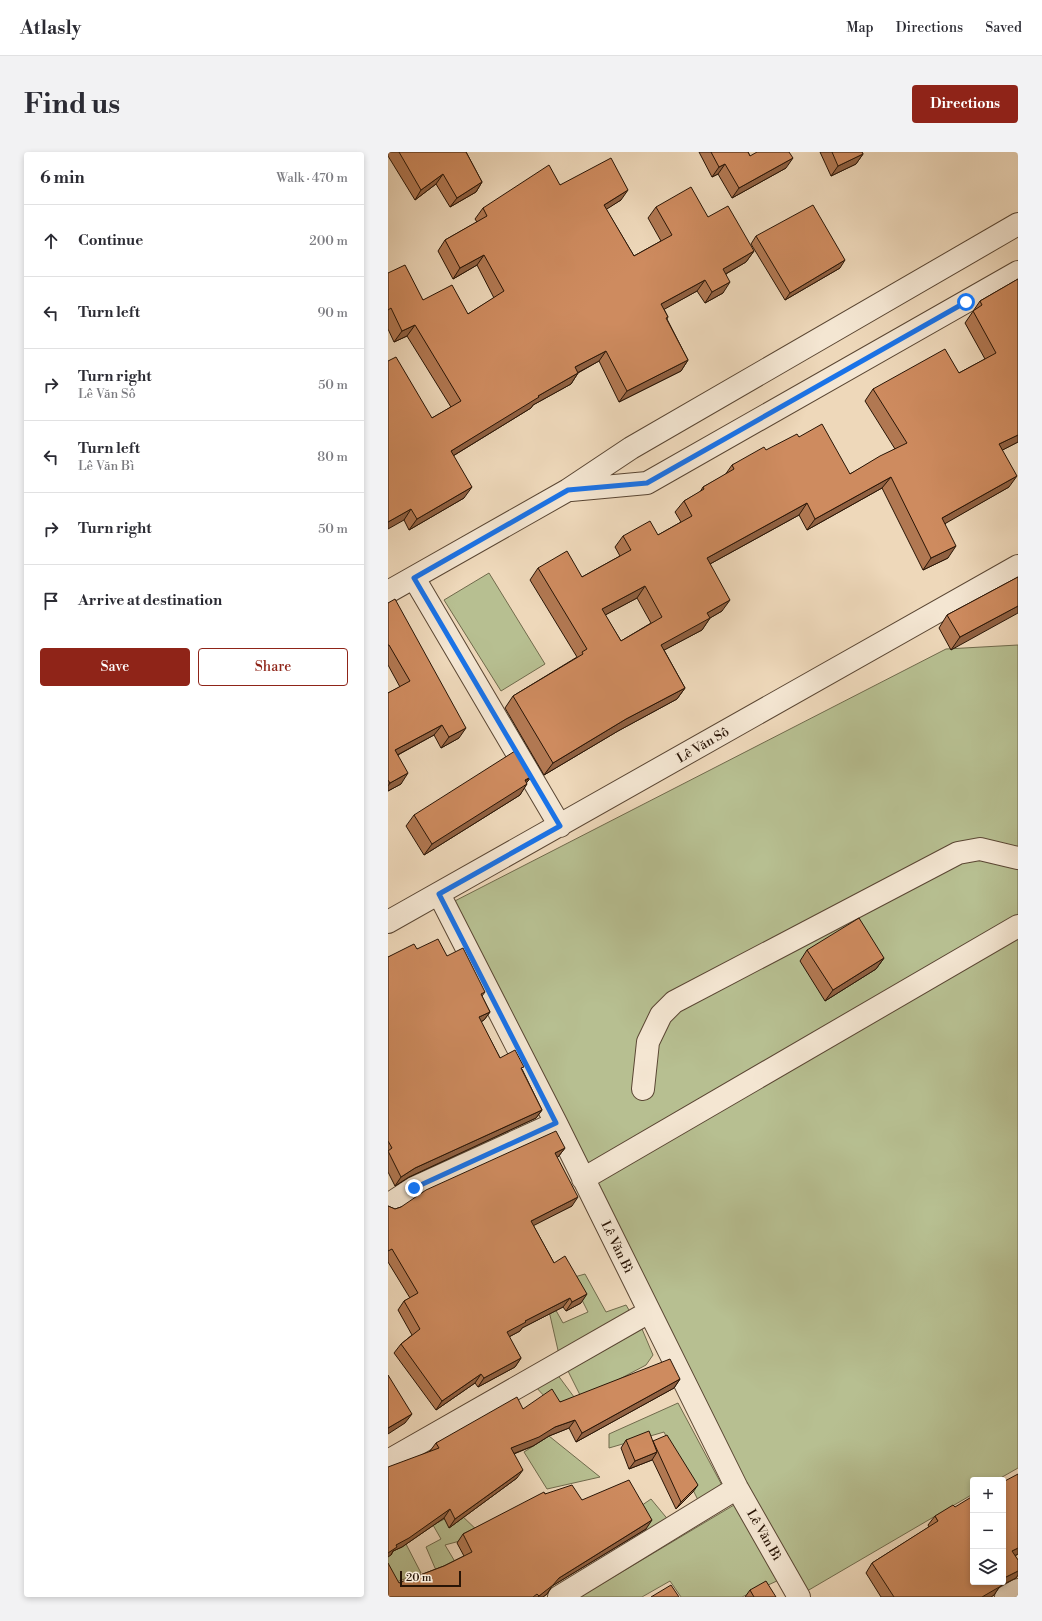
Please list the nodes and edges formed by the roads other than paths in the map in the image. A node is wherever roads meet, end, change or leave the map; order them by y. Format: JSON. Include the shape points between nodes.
{"nodes":[{"id":1,"x":1018,"y":224,"type":"edge"},
{"id":2,"x":1018,"y":272,"type":"edge"},
{"id":3,"x":568,"y":490,"type":"junction"},
{"id":4,"x":1018,"y":566,"type":"edge"},
{"id":5,"x":414,"y":578,"type":"junction"},
{"id":6,"x":388,"y":592,"type":"edge"},
{"id":7,"x":560,"y":826,"type":"junction"},
{"id":8,"x":1018,"y":858,"type":"edge"},
{"id":9,"x":439,"y":894,"type":"junction"},
{"id":10,"x":388,"y":922,"type":"edge"},
{"id":11,"x":1018,"y":926,"type":"edge"},
{"id":12,"x":643,"y":1089,"type":"dead end"},
{"id":13,"x":556,"y":1123,"type":"junction"},
{"id":14,"x":584,"y":1179,"type":"junction"},
{"id":15,"x":388,"y":1205,"type":"edge"},
{"id":16,"x":649,"y":1312,"type":"junction"},
{"id":17,"x":388,"y":1461,"type":"edge"},
{"id":18,"x":737,"y":1488,"type":"junction"},
{"id":19,"x":1018,"y":1590,"type":"edge"},
{"id":20,"x":559,"y":1597,"type":"edge"},
{"id":21,"x":799,"y":1597,"type":"edge"},
{"id":22,"x":1006,"y":1597,"type":"edge"}],
"edges":[{"from":1,"to":3,"type":"street","via":[[630,448]]},
{"from":2,"to":3,"type":"street","via":[[647,483]]},
{"from":3,"to":5,"type":"street"},
{"from":4,"to":7,"type":"street","name":"Lê Văn Sô"},
{"from":5,"to":6,"type":"street"},
{"from":5,"to":7,"type":"street"},
{"from":7,"to":9,"type":"street","name":"Lê Văn Sô"},
{"from":8,"to":12,"type":"street","via":[[980,849],[958,853],[674,1002],[661,1015],[648,1042]]},
{"from":9,"to":10,"type":"street","name":"Lê Văn Sô"},
{"from":9,"to":13,"type":"street","name":"Lê Văn Bì"},
{"from":11,"to":14,"type":"street"},
{"from":13,"to":14,"type":"street","name":"Lê Văn Bì"},
{"from":13,"to":15,"type":"street","via":[[414,1188]]},
{"from":14,"to":16,"type":"street","name":"Lê Văn Bì"},
{"from":16,"to":17,"type":"street"},
{"from":16,"to":18,"type":"street","name":"Lê Văn Bì"},
{"from":18,"to":20,"type":"street"},
{"from":18,"to":21,"type":"street","name":"Lê Văn Bì"},
{"from":19,"to":22,"type":"street"}]}
